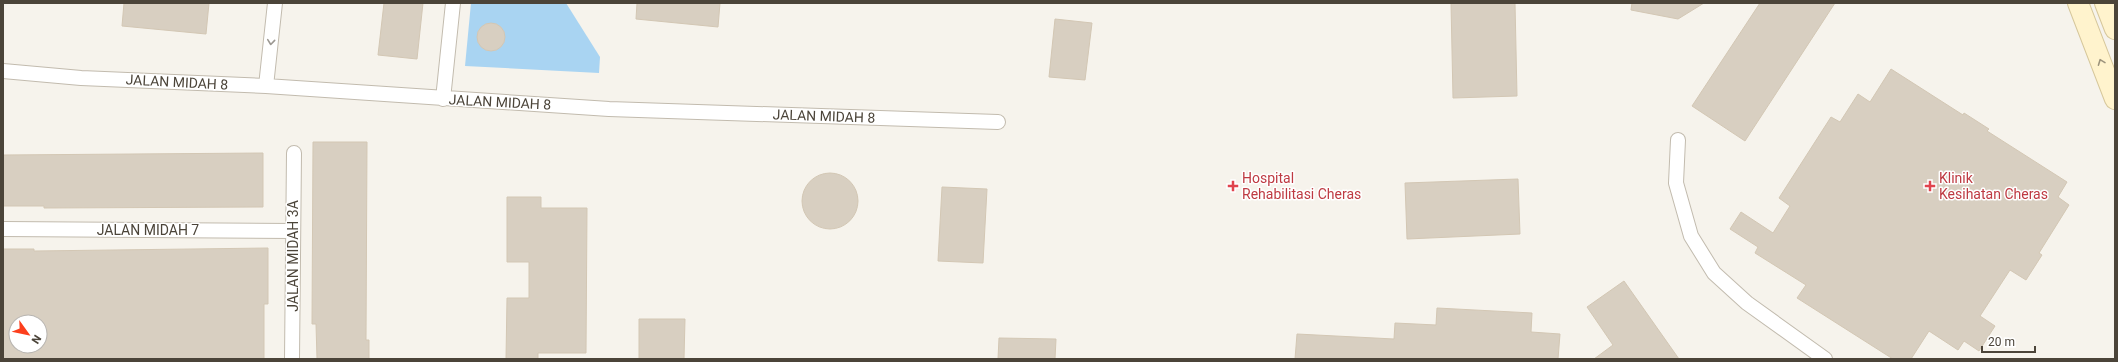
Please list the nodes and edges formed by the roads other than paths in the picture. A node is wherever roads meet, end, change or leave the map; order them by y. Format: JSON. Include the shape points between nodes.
{"nodes":[{"id":1,"x":275,"y":3,"type":"edge"},
{"id":2,"x":453,"y":3,"type":"edge"},
{"id":3,"x":2078,"y":3,"type":"edge"},
{"id":4,"x":2105,"y":3,"type":"edge"},
{"id":5,"x":2115,"y":29,"type":"edge"},
{"id":6,"x":3,"y":70,"type":"edge"},
{"id":7,"x":266,"y":86,"type":"junction"},
{"id":8,"x":443,"y":99,"type":"junction"},
{"id":9,"x":2115,"y":99,"type":"edge"},
{"id":10,"x":998,"y":122,"type":"dead end"},
{"id":11,"x":1678,"y":140,"type":"dead end"},
{"id":12,"x":294,"y":153,"type":"dead end"},
{"id":13,"x":3,"y":229,"type":"edge"},
{"id":14,"x":293,"y":231,"type":"junction"},
{"id":15,"x":292,"y":359,"type":"edge"},
{"id":16,"x":1825,"y":359,"type":"edge"}],
"edges":[{"from":1,"to":7,"type":"street","one_way":true},
{"from":2,"to":8,"type":"street"},
{"from":9,"to":3,"type":"main road","one_way":true},
{"from":4,"to":5,"type":"main road"},
{"from":6,"to":7,"type":"street","name":"JALAN MIDAH 8","via":[[81,78]]},
{"from":7,"to":8,"type":"street","name":"JALAN MIDAH 8"},
{"from":8,"to":10,"type":"street","name":"JALAN MIDAH 8","via":[[609,109]]},
{"from":11,"to":16,"type":"street","via":[[1676,183],[1691,236],[1714,273],[1747,302]]},
{"from":12,"to":14,"type":"street","name":"JALAN MIDAH 3A"},
{"from":13,"to":14,"type":"street","name":"JALAN MIDAH 7"},
{"from":14,"to":15,"type":"street","name":"JALAN MIDAH 3A"}]}
